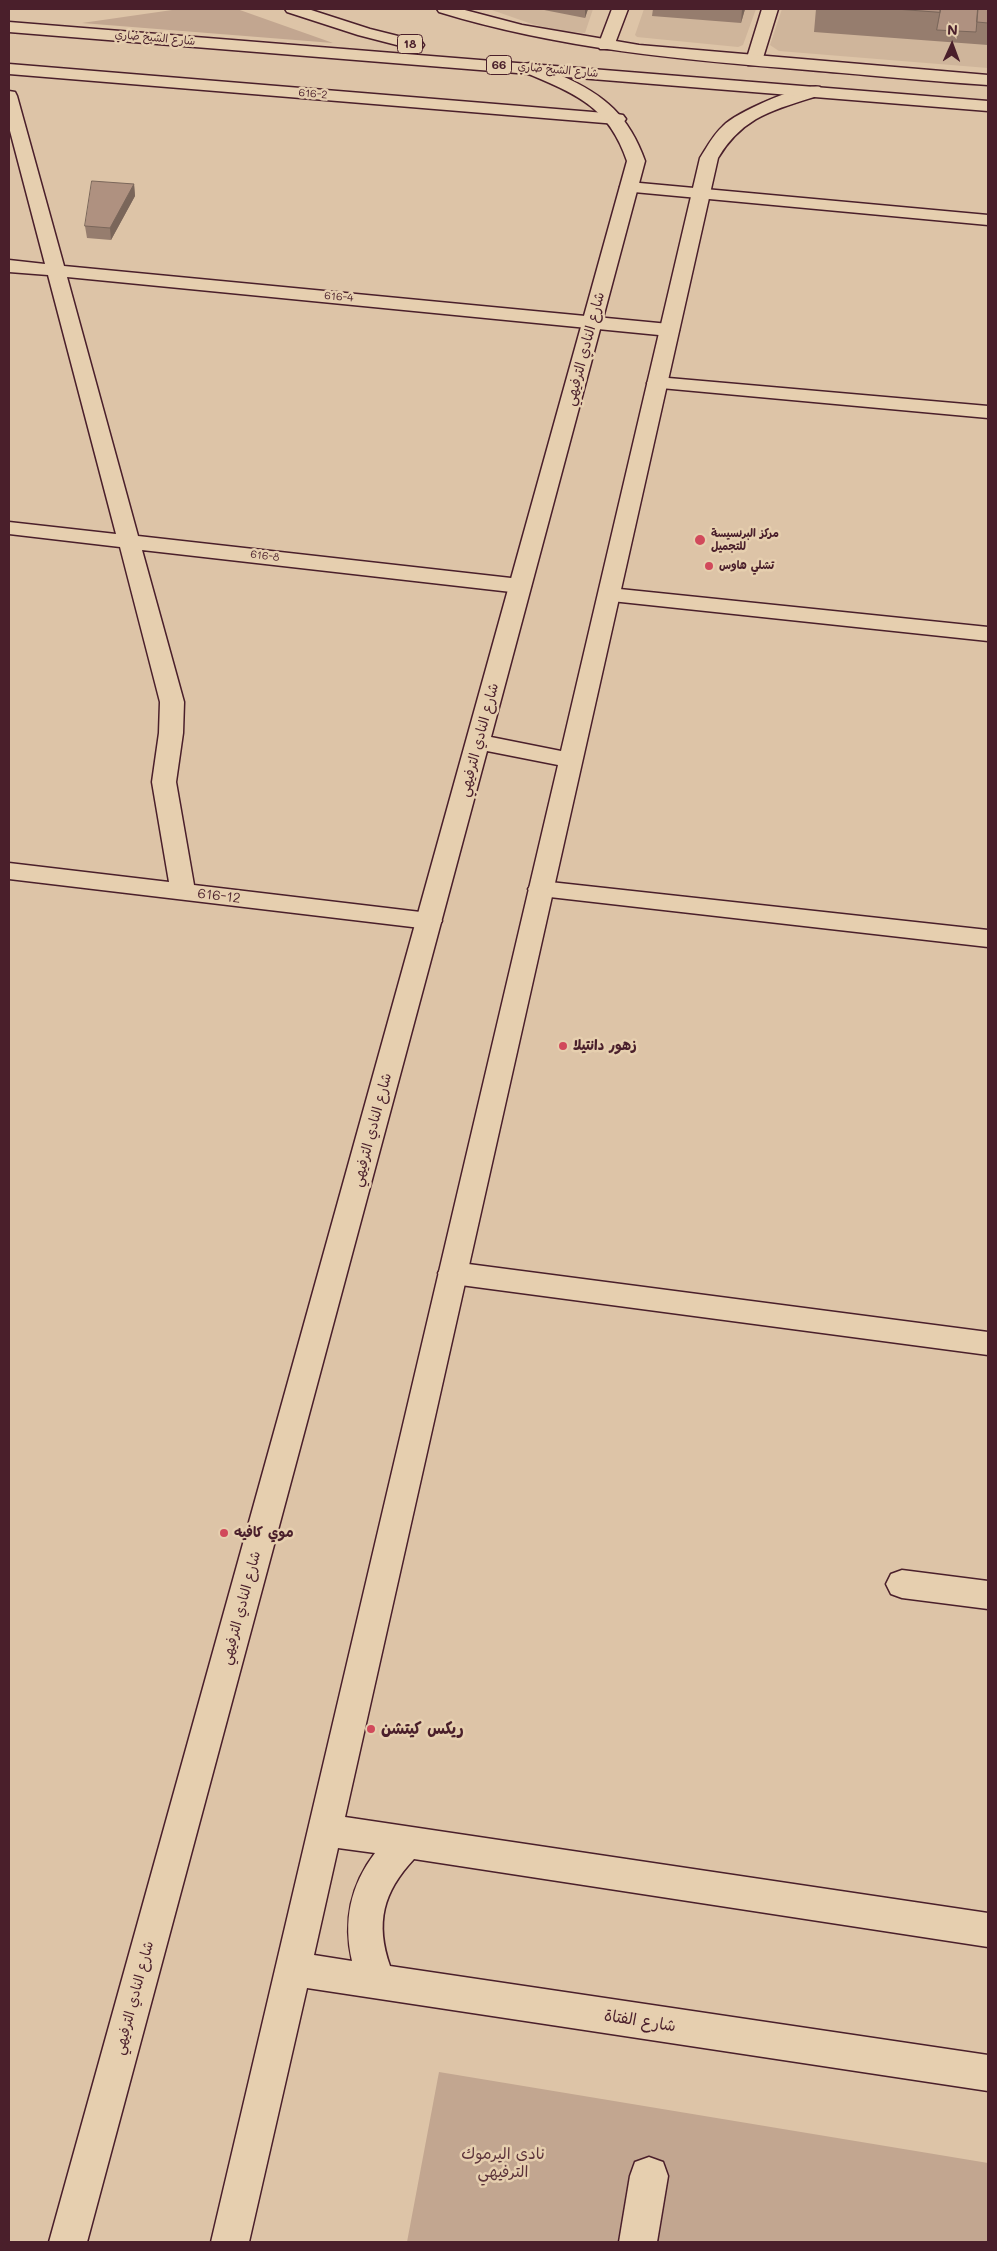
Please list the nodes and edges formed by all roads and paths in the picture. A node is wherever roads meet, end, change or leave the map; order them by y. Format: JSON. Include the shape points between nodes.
{"nodes":[{"id":1,"x":293,"y":9,"type":"edge"},
{"id":2,"x":445,"y":9,"type":"edge"},
{"id":3,"x":620,"y":9,"type":"edge"},
{"id":4,"x":770,"y":9,"type":"edge"},
{"id":5,"x":9,"y":26,"type":"edge"},
{"id":6,"x":606,"y":46,"type":"junction"},
{"id":7,"x":754,"y":61,"type":"junction"},
{"id":8,"x":530,"y":68,"type":"junction"},
{"id":9,"x":9,"y":69,"type":"edge"},
{"id":10,"x":988,"y":80,"type":"edge"},
{"id":11,"x":814,"y":91,"type":"junction"},
{"id":12,"x":9,"y":96,"type":"edge"},
{"id":13,"x":988,"y":106,"type":"edge"},
{"id":14,"x":617,"y":119,"type":"junction"},
{"id":15,"x":629,"y":187,"type":"junction"},
{"id":16,"x":701,"y":194,"type":"junction"},
{"id":17,"x":988,"y":220,"type":"edge"},
{"id":18,"x":9,"y":266,"type":"edge"},
{"id":19,"x":55,"y":270,"type":"junction"},
{"id":20,"x":592,"y":322,"type":"junction"},
{"id":21,"x":669,"y":330,"type":"junction"},
{"id":22,"x":657,"y":383,"type":"junction"},
{"id":23,"x":988,"y":412,"type":"edge"},
{"id":24,"x":9,"y":528,"type":"edge"},
{"id":25,"x":128,"y":540,"type":"junction"},
{"id":26,"x":520,"y":586,"type":"junction"},
{"id":27,"x":610,"y":595,"type":"junction"},
{"id":28,"x":988,"y":634,"type":"edge"},
{"id":29,"x":478,"y":742,"type":"junction"},
{"id":30,"x":571,"y":760,"type":"junction"},
{"id":31,"x":9,"y":871,"type":"edge"},
{"id":32,"x":541,"y":890,"type":"junction"},
{"id":33,"x":183,"y":892,"type":"junction"},
{"id":34,"x":429,"y":921,"type":"junction"},
{"id":35,"x":988,"y":939,"type":"edge"},
{"id":36,"x":453,"y":1272,"type":"junction"},
{"id":37,"x":988,"y":1344,"type":"edge"},
{"id":38,"x":902,"y":1584,"type":"dead end"},
{"id":39,"x":988,"y":1595,"type":"edge"},
{"id":40,"x":325,"y":1830,"type":"junction"},
{"id":41,"x":408,"y":1842,"type":"junction"},
{"id":42,"x":988,"y":1930,"type":"edge"},
{"id":43,"x":292,"y":1969,"type":"junction"},
{"id":44,"x":377,"y":1981,"type":"junction"},
{"id":45,"x":988,"y":2074,"type":"edge"},
{"id":46,"x":649,"y":2176,"type":"dead end"},
{"id":47,"x":68,"y":2242,"type":"edge"},
{"id":48,"x":230,"y":2242,"type":"edge"},
{"id":49,"x":638,"y":2242,"type":"edge"}],
"edges":[{"from":1,"to":8,"type":"street","number":"18","via":[[403,43]]},
{"from":2,"to":6,"type":"street","via":[[555,37]]},
{"from":3,"to":6,"type":"street"},
{"from":4,"to":7,"type":"street"},
{"from":5,"to":8,"type":"street","name":"شارع الشيخ ضاري","number":"66"},
{"from":6,"to":7,"type":"street"},
{"from":7,"to":10,"type":"street"},
{"from":8,"to":11,"type":"street","name":"شارع الشيخ ضاري","number":"66"},
{"from":8,"to":14,"type":"street","name":"شارع النادي الترفيهي","via":[[578,89]]},
{"from":9,"to":14,"type":"street","name":"616-2"},
{"from":11,"to":13,"type":"street","name":"شارع الشيخ ضاري","number":"66"},
{"from":11,"to":16,"type":"street","via":[[745,118],[721,137],[709,158]]},
{"from":12,"to":19,"type":"street"},
{"from":14,"to":15,"type":"street","name":"شارع النادي الترفيهي","via":[[631,139],[636,161]]},
{"from":15,"to":16,"type":"street"},
{"from":15,"to":20,"type":"street","name":"شارع النادي الترفيهي"},
{"from":16,"to":17,"type":"street"},
{"from":16,"to":21,"type":"street"},
{"from":18,"to":19,"type":"street","name":"616-4"},
{"from":19,"to":20,"type":"street","name":"616-4"},
{"from":19,"to":25,"type":"street"},
{"from":20,"to":21,"type":"street","name":"616-4"},
{"from":20,"to":26,"type":"street","name":"شارع النادي الترفيهي"},
{"from":21,"to":22,"type":"street"},
{"from":22,"to":23,"type":"street"},
{"from":22,"to":27,"type":"street"},
{"from":24,"to":25,"type":"street","name":"616-8"},
{"from":25,"to":26,"type":"street","name":"616-8"},
{"from":25,"to":33,"type":"street","via":[[172,702],[172,733],[164,782]]},
{"from":26,"to":29,"type":"street","name":"شارع النادي الترفيهي"},
{"from":27,"to":28,"type":"street"},
{"from":27,"to":30,"type":"street"},
{"from":29,"to":30,"type":"street"},
{"from":29,"to":34,"type":"street","name":"شارع النادي الترفيهي"},
{"from":30,"to":32,"type":"street"},
{"from":31,"to":33,"type":"street","name":"616-12"},
{"from":32,"to":35,"type":"street"},
{"from":32,"to":36,"type":"street"},
{"from":33,"to":34,"type":"street","name":"616-12"},
{"from":34,"to":47,"type":"street","name":"شارع النادي الترفيهي"},
{"from":36,"to":37,"type":"street"},
{"from":36,"to":40,"type":"street"},
{"from":38,"to":39,"type":"street"},
{"from":40,"to":41,"type":"street"},
{"from":40,"to":43,"type":"street"},
{"from":41,"to":42,"type":"street"},
{"from":41,"to":44,"type":"street","via":[[389,1860],[374,1882],[365,1905],[363,1931]]},
{"from":43,"to":44,"type":"street","name":"شارع الفتاة"},
{"from":43,"to":48,"type":"street"},
{"from":44,"to":45,"type":"street","name":"شارع الفتاة"},
{"from":46,"to":49,"type":"street"}]}
